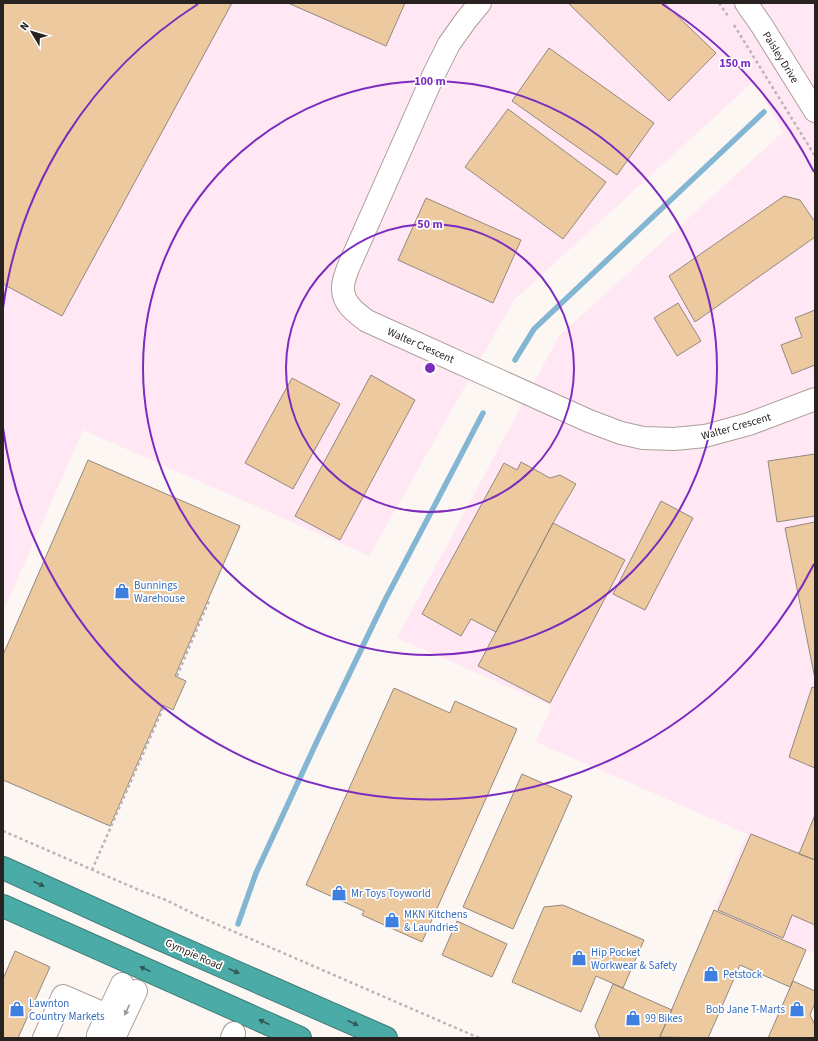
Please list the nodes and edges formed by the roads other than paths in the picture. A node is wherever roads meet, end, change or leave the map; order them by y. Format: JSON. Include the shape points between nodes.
{"nodes":[{"id":1,"x":480,"y":3,"type":"edge"},
{"id":2,"x":746,"y":3,"type":"edge"},
{"id":3,"x":815,"y":111,"type":"edge"},
{"id":4,"x":815,"y":399,"type":"edge"},
{"id":5,"x":3,"y":868,"type":"edge"},
{"id":6,"x":3,"y":906,"type":"edge"},
{"id":7,"x":129,"y":987,"type":"dead end"},
{"id":8,"x":109,"y":1030,"type":"edge"},
{"id":9,"x":44,"y":1038,"type":"edge"},
{"id":10,"x":300,"y":1038,"type":"edge"},
{"id":11,"x":386,"y":1038,"type":"edge"}],
"edges":[{"from":1,"to":4,"type":"street","name":"Walter Crescent","via":[[449,44],[434,74],[348,268],[343,288],[345,300],[355,312],[367,321],[589,421],[643,438],[705,436],[749,424]]},
{"from":2,"to":3,"type":"street","name":"Paisley Drive"},
{"from":5,"to":11,"type":"highway","name":"Gympie Road","one_way":true},
{"from":10,"to":6,"type":"highway","one_way":true},
{"from":7,"to":8,"type":"street"},
{"from":8,"to":9,"type":"street","via":[[63,996]]}]}
